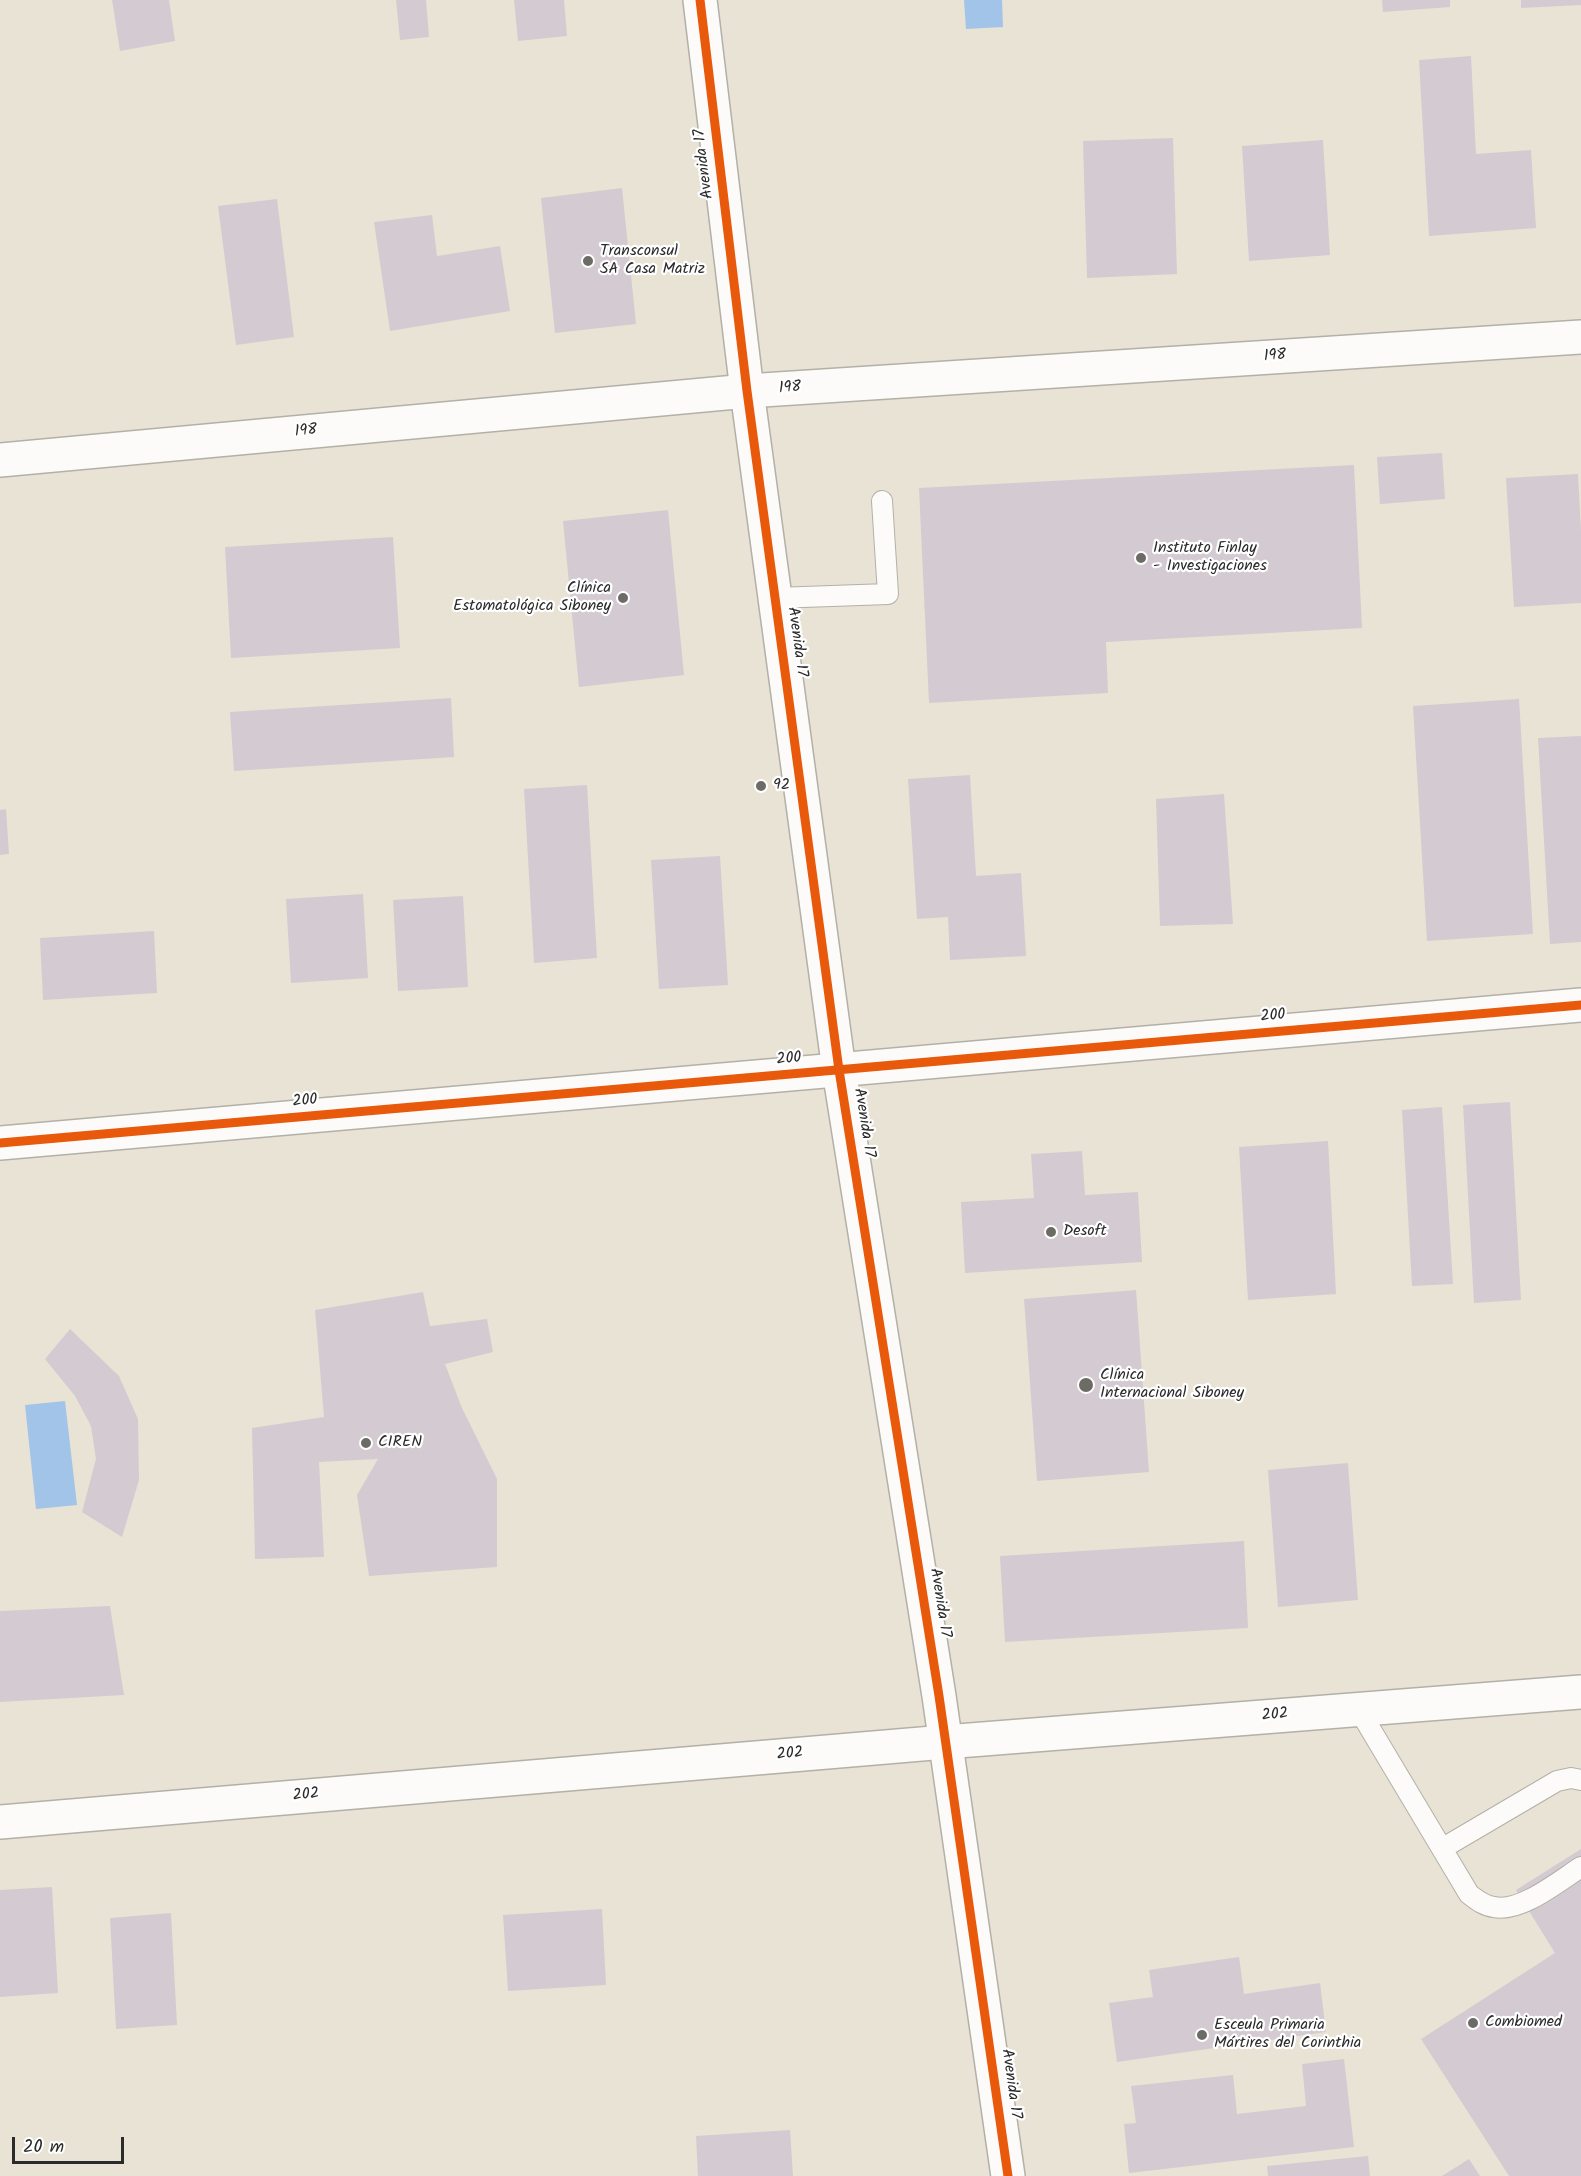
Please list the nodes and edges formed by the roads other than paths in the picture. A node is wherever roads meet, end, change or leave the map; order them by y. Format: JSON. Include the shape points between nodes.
{"nodes":[{"id":1,"x":700,"y":0,"type":"edge"},
{"id":2,"x":1581,"y":337,"type":"edge"},
{"id":3,"x":747,"y":391,"type":"junction"},
{"id":4,"x":0,"y":460,"type":"edge"},
{"id":5,"x":882,"y":501,"type":"dead end"},
{"id":6,"x":775,"y":598,"type":"junction"},
{"id":7,"x":1581,"y":1005,"type":"edge"},
{"id":8,"x":839,"y":1070,"type":"junction"},
{"id":9,"x":0,"y":1143,"type":"edge"},
{"id":10,"x":1581,"y":1692,"type":"edge"},
{"id":11,"x":1359,"y":1710,"type":"junction"},
{"id":12,"x":945,"y":1742,"type":"junction"},
{"id":13,"x":1581,"y":1780,"type":"edge"},
{"id":14,"x":0,"y":1822,"type":"edge"},
{"id":15,"x":1443,"y":1848,"type":"junction"},
{"id":16,"x":1581,"y":1868,"type":"edge"},
{"id":17,"x":1008,"y":2176,"type":"edge"}],
"edges":[{"from":1,"to":3,"type":"street","name":"Avenida 17"},
{"from":2,"to":3,"type":"street","name":"198"},
{"from":3,"to":4,"type":"street","name":"198"},
{"from":3,"to":6,"type":"street","name":"Avenida 17"},
{"from":5,"to":6,"type":"lane","via":[[888,594]]},
{"from":6,"to":8,"type":"street","name":"Avenida 17"},
{"from":7,"to":8,"type":"street","name":"200"},
{"from":8,"to":9,"type":"street","name":"200"},
{"from":8,"to":12,"type":"street","name":"Avenida 17"},
{"from":10,"to":11,"type":"street","name":"202"},
{"from":11,"to":12,"type":"street","name":"202"},
{"from":11,"to":15,"type":"lane"},
{"from":12,"to":14,"type":"street","name":"202"},
{"from":12,"to":17,"type":"street","name":"Avenida 17"},
{"from":13,"to":15,"type":"lane","via":[[1557,1782]]},
{"from":15,"to":16,"type":"lane","via":[[1469,1894],[1495,1908],[1523,1903]]}]}
